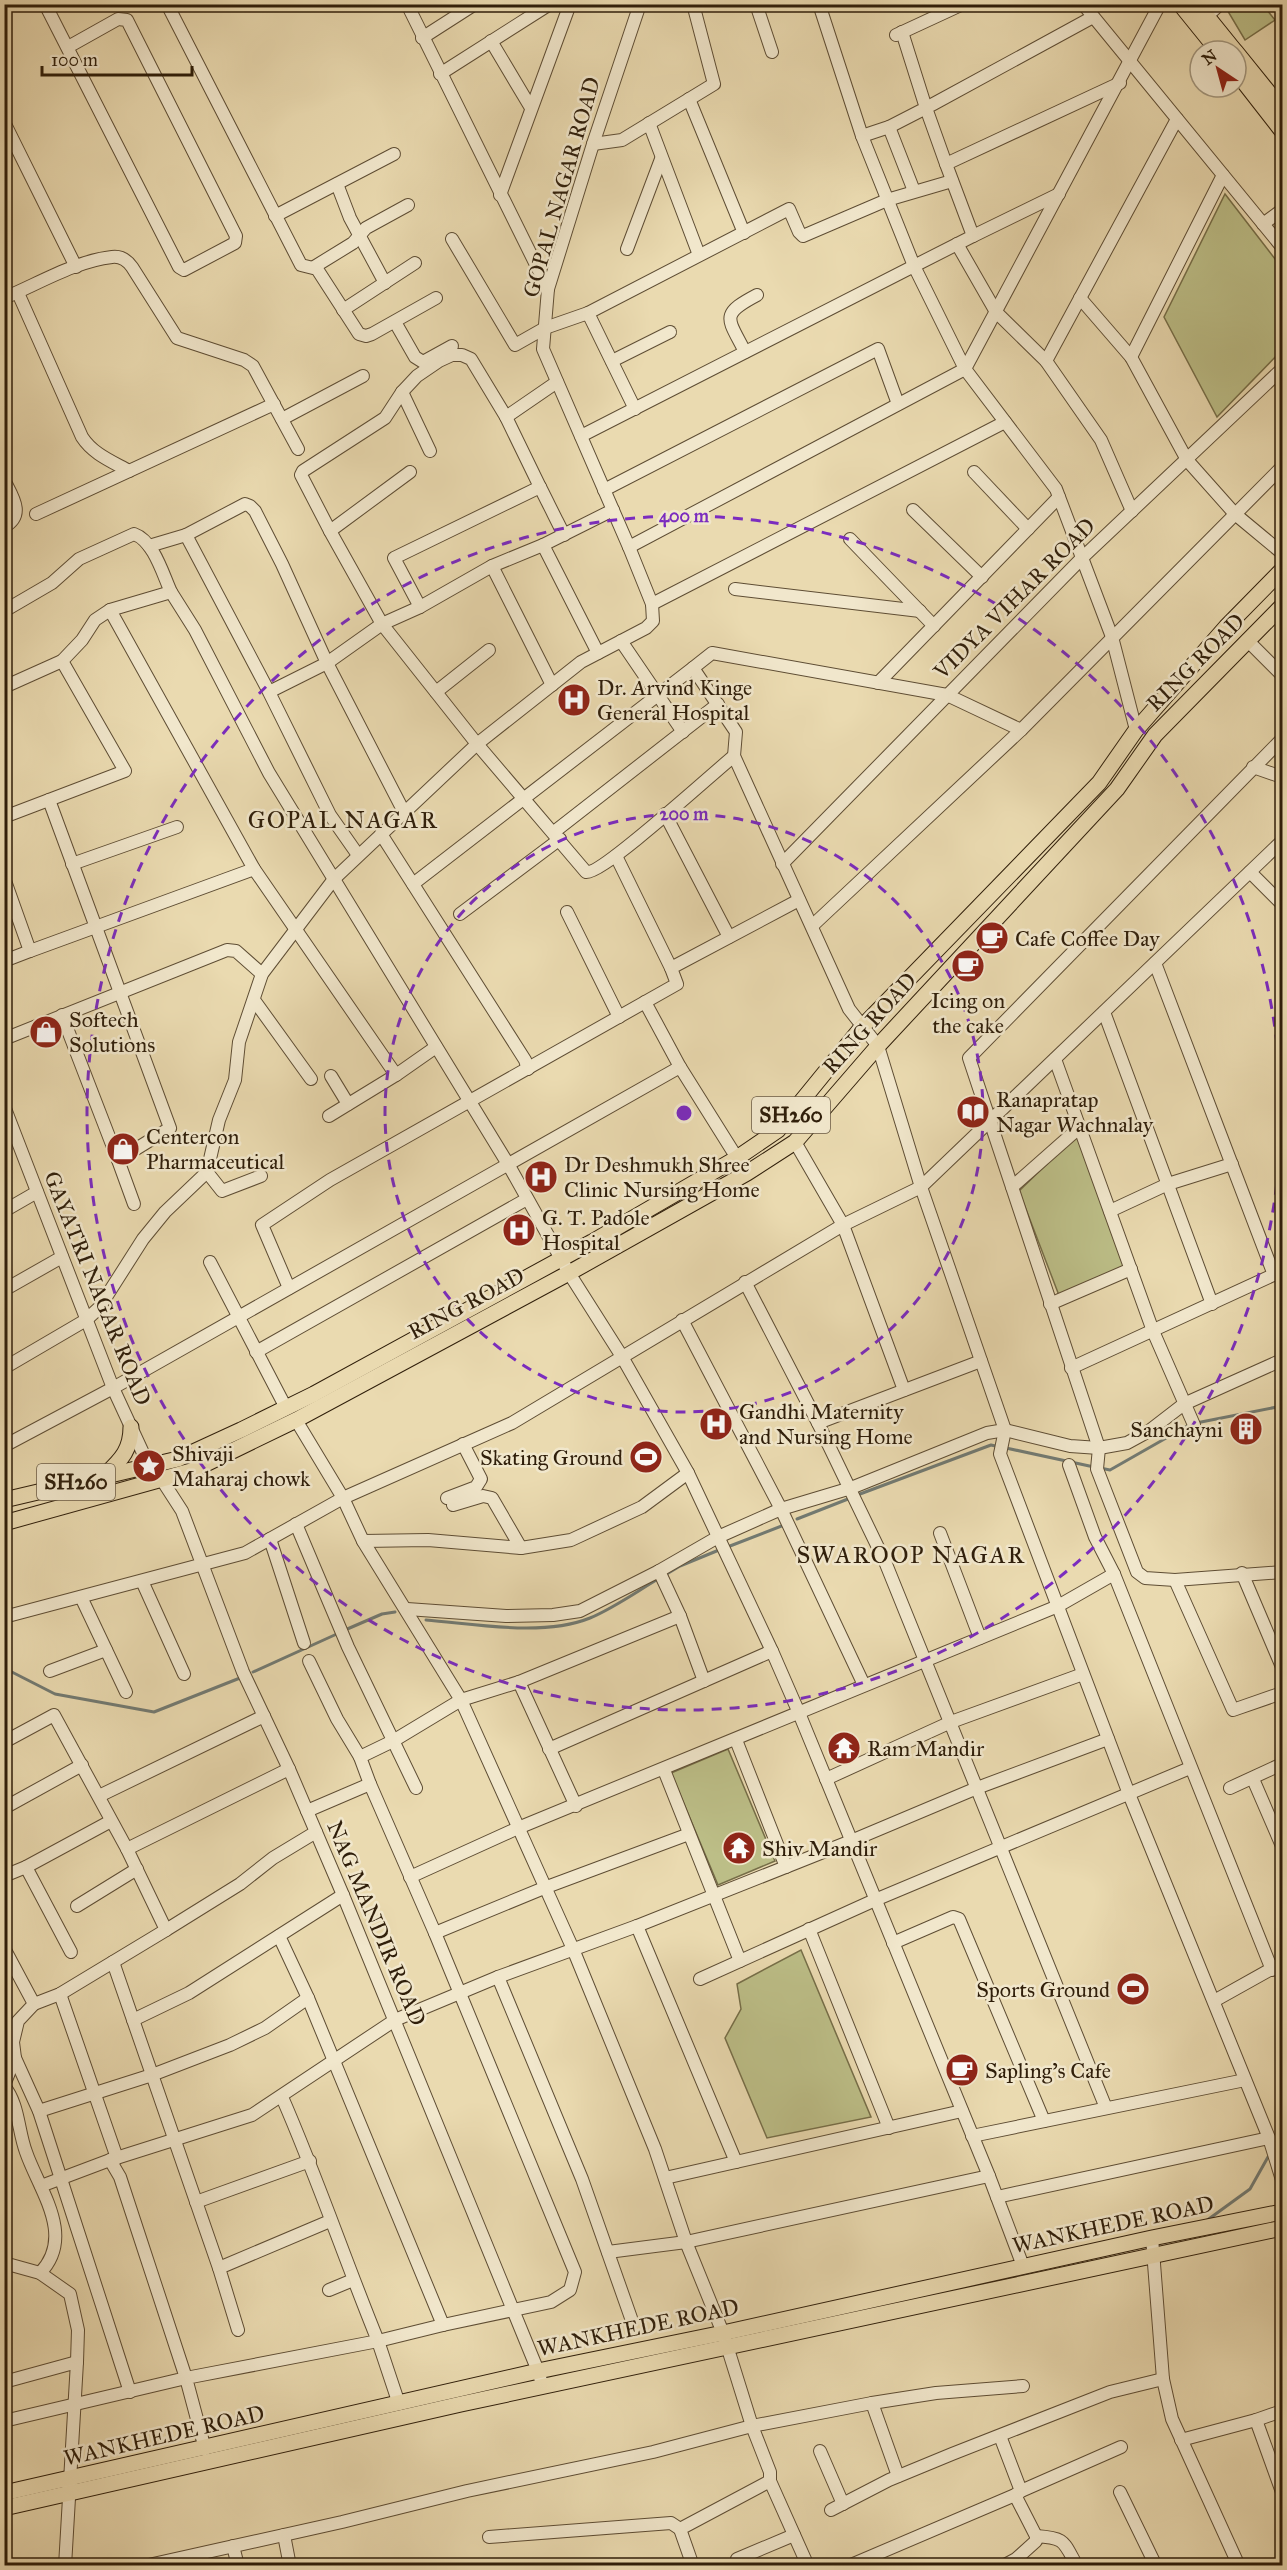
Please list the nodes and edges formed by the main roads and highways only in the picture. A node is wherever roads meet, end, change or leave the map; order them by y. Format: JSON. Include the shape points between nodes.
{"nodes":[{"id":1,"x":1180,"y":4,"type":"edge"},
{"id":2,"x":1202,"y":10,"type":"edge"},
{"id":3,"x":1208,"y":39,"type":"edge"},
{"id":4,"x":1226,"y":39,"type":"edge"},
{"id":5,"x":1248,"y":66,"type":"edge"},
{"id":6,"x":1248,"y":87,"type":"edge"},
{"id":7,"x":1282,"y":109,"type":"edge"},
{"id":8,"x":1282,"y":131,"type":"edge"},
{"id":9,"x":1282,"y":570,"type":"edge"},
{"id":10,"x":1282,"y":606,"type":"edge"},
{"id":11,"x":131,"y":1427,"type":"road end"},
{"id":12,"x":106,"y":1474,"type":"junction"},
{"id":13,"x":4,"y":1500,"type":"edge"},
{"id":14,"x":4,"y":1523,"type":"edge"},
{"id":15,"x":1282,"y":2212,"type":"edge"},
{"id":16,"x":1282,"y":2228,"type":"edge"},
{"id":17,"x":726,"y":2340,"type":"junction"},
{"id":18,"x":70,"y":2487,"type":"junction"},
{"id":19,"x":4,"y":2493,"type":"edge"},
{"id":20,"x":4,"y":2508,"type":"edge"}],
"edges":[{"from":1,"to":3,"type":"main road"},
{"from":2,"to":4,"type":"main road"},
{"from":5,"to":7,"type":"main road"},
{"from":6,"to":8,"type":"main road"},
{"from":9,"to":12,"type":"main road","name":"RING ROAD","number":"SH260","via":[[1136,730],[1099,783],[862,1028],[778,1130],[737,1158],[561,1259],[314,1394],[178,1459]]},
{"from":10,"to":14,"type":"main road","name":"RING ROAD","number":"SH260","via":[[1155,735],[1116,789],[878,1046],[795,1142],[569,1274],[296,1420],[191,1471]]},
{"from":11,"to":12,"type":"main road","via":[[127,1453]]},
{"from":12,"to":13,"type":"main road","number":"SH260"},
{"from":15,"to":17,"type":"main road","name":"WANKHEDE ROAD","via":[[1023,2266]]},
{"from":16,"to":17,"type":"main road"},
{"from":17,"to":18,"type":"main road","via":[[543,2387]]},
{"from":17,"to":18,"type":"main road","name":"WANKHEDE ROAD","via":[[538,2370],[205,2449]]},
{"from":18,"to":19,"type":"main road","name":"WANKHEDE ROAD"},
{"from":18,"to":20,"type":"main road"}]}
